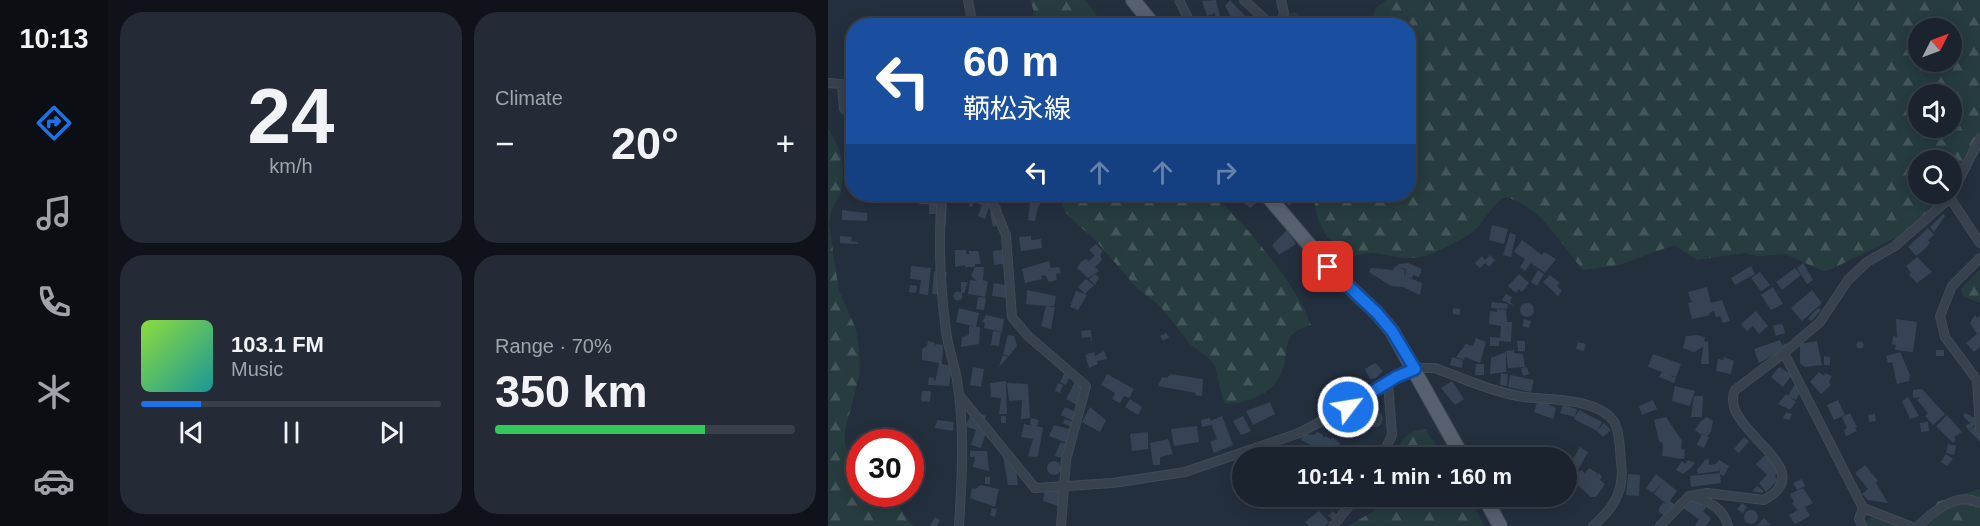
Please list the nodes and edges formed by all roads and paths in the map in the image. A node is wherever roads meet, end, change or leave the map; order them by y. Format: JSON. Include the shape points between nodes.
{"nodes":[{"id":1,"x":968,"y":0,"type":"edge"},
{"id":2,"x":1133,"y":0,"type":"edge"},
{"id":3,"x":1179,"y":0,"type":"edge"},
{"id":4,"x":1244,"y":0,"type":"edge"},
{"id":5,"x":1281,"y":0,"type":"edge"},
{"id":6,"x":971,"y":18,"type":"edge"},
{"id":7,"x":1148,"y":18,"type":"edge"},
{"id":8,"x":1188,"y":18,"type":"edge"},
{"id":9,"x":1263,"y":18,"type":"edge"},
{"id":10,"x":1282,"y":18,"type":"edge"},
{"id":11,"x":828,"y":83,"type":"edge"},
{"id":12,"x":846,"y":110,"type":"edge"},
{"id":13,"x":1980,"y":138,"type":"edge"},
{"id":14,"x":1962,"y":174,"type":"edge"},
{"id":15,"x":942,"y":201,"type":"edge"},
{"id":16,"x":992,"y":201,"type":"edge"},
{"id":17,"x":1272,"y":201,"type":"edge"},
{"id":18,"x":1944,"y":204,"type":"edge"},
{"id":19,"x":1954,"y":204,"type":"edge"},
{"id":20,"x":1980,"y":243,"type":"edge"},
{"id":21,"x":1980,"y":258,"type":"edge"},
{"id":22,"x":1784,"y":353,"type":"junction"},
{"id":23,"x":1415,"y":369,"type":"junction"},
{"id":24,"x":1388,"y":382,"type":"junction"},
{"id":25,"x":959,"y":395,"type":"junction"},
{"id":26,"x":1980,"y":429,"type":"edge"},
{"id":27,"x":1386,"y":447,"type":"edge"},
{"id":28,"x":1458,"y":447,"type":"edge"},
{"id":29,"x":1063,"y":486,"type":"junction"},
{"id":30,"x":1689,"y":496,"type":"junction"},
{"id":31,"x":1980,"y":503,"type":"edge"},
{"id":32,"x":1348,"y":507,"type":"edge"},
{"id":33,"x":1490,"y":507,"type":"edge"},
{"id":34,"x":1863,"y":508,"type":"junction"},
{"id":35,"x":959,"y":526,"type":"edge"},
{"id":36,"x":1061,"y":526,"type":"edge"},
{"id":37,"x":1333,"y":526,"type":"edge"},
{"id":38,"x":1500,"y":526,"type":"edge"},
{"id":39,"x":1593,"y":526,"type":"edge"},
{"id":40,"x":1660,"y":526,"type":"edge"},
{"id":41,"x":1728,"y":526,"type":"edge"},
{"id":42,"x":1862,"y":526,"type":"edge"},
{"id":43,"x":1910,"y":526,"type":"edge"},
{"id":44,"x":1918,"y":526,"type":"edge"}],
"edges":[{"from":1,"to":6,"type":"street"},
{"from":2,"to":7,"type":"main road"},
{"from":3,"to":8,"type":"street"},
{"from":4,"to":9,"type":"street"},
{"from":5,"to":10,"type":"street"},
{"from":11,"to":12,"type":"street","via":[[842,84]]},
{"from":13,"to":14,"type":"street"},
{"from":15,"to":25,"type":"street","via":[[940,260],[946,333]]},
{"from":16,"to":29,"type":"street","via":[[1006,235],[1012,316],[1027,335],[1086,386],[1072,432]]},
{"from":17,"to":23,"type":"main road","via":[[1328,267],[1377,313]]},
{"from":18,"to":22,"type":"street","via":[[1895,246],[1867,262],[1848,280],[1820,322]]},
{"from":19,"to":20,"type":"street"},
{"from":21,"to":26,"type":"street","via":[[1952,286],[1940,316],[1945,337],[1977,380]]},
{"from":22,"to":30,"type":"street","via":[[1735,390],[1731,399],[1740,422],[1775,457],[1782,479],[1780,488],[1764,500],[1707,493]]},
{"from":22,"to":34,"type":"street"},
{"from":23,"to":24,"type":"street"},
{"from":23,"to":28,"type":"main road"},
{"from":23,"to":39,"type":"street","via":[[1435,368],[1519,396],[1552,397],[1605,412],[1615,423],[1623,471],[1618,499]]},
{"from":24,"to":27,"type":"street","via":[[1392,435]]},
{"from":24,"to":29,"type":"street","via":[[1299,433],[1238,456],[1185,472]]},
{"from":25,"to":29,"type":"street","via":[[1035,488]]},
{"from":25,"to":35,"type":"street"},
{"from":29,"to":36,"type":"street"},
{"from":30,"to":40,"type":"street"},
{"from":30,"to":41,"type":"street","via":[[1715,506]]},
{"from":31,"to":44,"type":"street","via":[[1959,500],[1943,506]]},
{"from":32,"to":37,"type":"street"},
{"from":33,"to":38,"type":"main road"},
{"from":34,"to":42,"type":"street"},
{"from":34,"to":43,"type":"street"}]}
